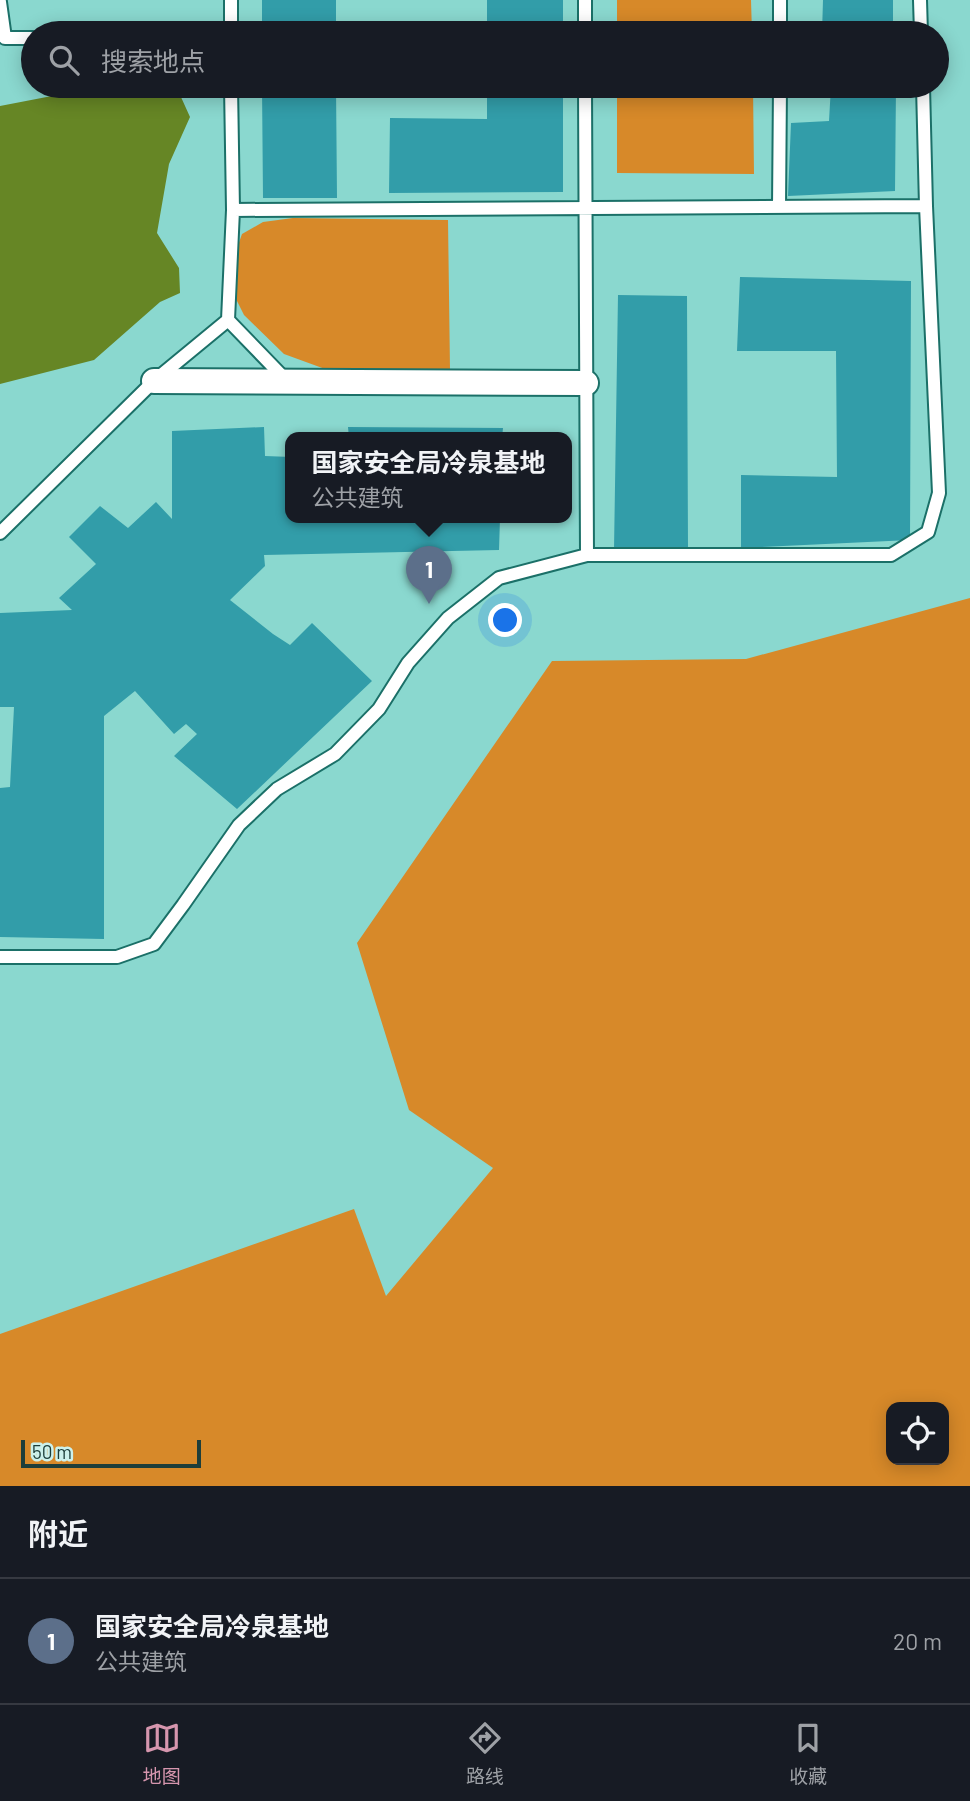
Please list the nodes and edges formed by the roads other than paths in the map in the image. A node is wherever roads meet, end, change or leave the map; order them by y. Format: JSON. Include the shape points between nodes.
{"nodes":[{"id":1,"x":230,"y":0,"type":"edge"},
{"id":2,"x":585,"y":0,"type":"edge"},
{"id":3,"x":780,"y":0,"type":"edge"},
{"id":4,"x":920,"y":0,"type":"edge"},
{"id":5,"x":0,"y":2,"type":"edge"},
{"id":6,"x":231,"y":21,"type":"edge"},
{"id":7,"x":585,"y":21,"type":"edge"},
{"id":8,"x":780,"y":21,"type":"edge"},
{"id":9,"x":921,"y":21,"type":"edge"},
{"id":10,"x":2,"y":38,"type":"edge"},
{"id":11,"x":21,"y":38,"type":"edge"},
{"id":12,"x":231,"y":98,"type":"edge"},
{"id":13,"x":585,"y":98,"type":"edge"},
{"id":14,"x":780,"y":98,"type":"edge"},
{"id":15,"x":923,"y":98,"type":"edge"},
{"id":16,"x":926,"y":206,"type":"junction"},
{"id":17,"x":779,"y":207,"type":"junction"},
{"id":18,"x":585,"y":208,"type":"junction"},
{"id":19,"x":233,"y":210,"type":"junction"},
{"id":20,"x":228,"y":320,"type":"junction"},
{"id":21,"x":154,"y":381,"type":"junction"},
{"id":22,"x":288,"y":381,"type":"junction"},
{"id":23,"x":586,"y":383,"type":"junction"},
{"id":24,"x":0,"y":533,"type":"edge"},
{"id":25,"x":587,"y":555,"type":"junction"},
{"id":26,"x":0,"y":957,"type":"edge"}],
"edges":[{"from":1,"to":6,"type":"lane"},
{"from":2,"to":7,"type":"lane"},
{"from":3,"to":8,"type":"lane"},
{"from":4,"to":9,"type":"lane"},
{"from":5,"to":10,"type":"lane"},
{"from":10,"to":11,"type":"lane"},
{"from":12,"to":19,"type":"lane"},
{"from":13,"to":18,"type":"lane"},
{"from":14,"to":17,"type":"lane"},
{"from":15,"to":16,"type":"lane"},
{"from":16,"to":17,"type":"lane"},
{"from":16,"to":25,"type":"lane","via":[[939,493],[928,531],[891,555]]},
{"from":17,"to":18,"type":"lane"},
{"from":18,"to":19,"type":"lane"},
{"from":18,"to":23,"type":"lane"},
{"from":19,"to":20,"type":"lane"},
{"from":20,"to":21,"type":"lane"},
{"from":20,"to":22,"type":"lane"},
{"from":21,"to":22,"type":"street"},
{"from":21,"to":24,"type":"lane"},
{"from":22,"to":23,"type":"street"},
{"from":23,"to":25,"type":"lane"},
{"from":25,"to":26,"type":"lane","via":[[499,578],[448,618],[408,663],[379,709],[335,754],[277,789],[239,825],[154,944],[117,957]]}]}
